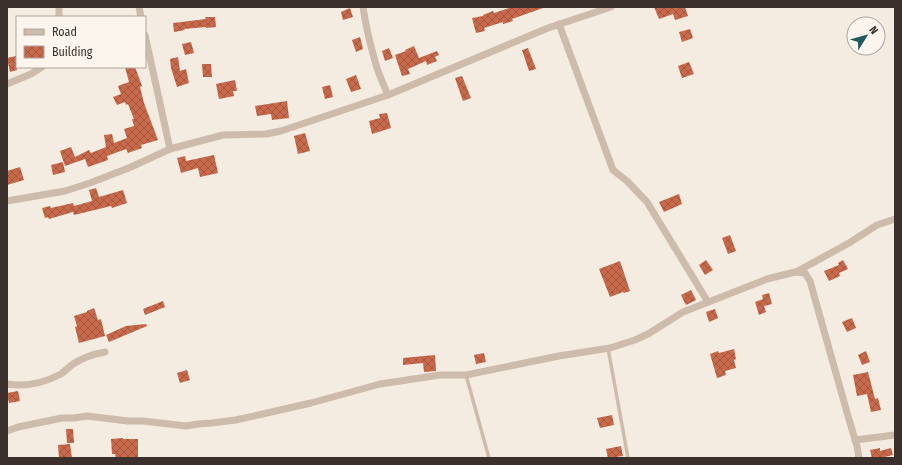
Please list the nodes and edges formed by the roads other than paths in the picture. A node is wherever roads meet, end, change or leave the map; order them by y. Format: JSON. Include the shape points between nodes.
{"nodes":[{"id":1,"x":363,"y":7,"type":"edge"},
{"id":2,"x":610,"y":7,"type":"edge"},
{"id":3,"x":559,"y":24,"type":"junction"},
{"id":4,"x":146,"y":40,"type":"edge"},
{"id":5,"x":40,"y":68,"type":"edge"},
{"id":6,"x":7,"y":84,"type":"edge"},
{"id":7,"x":388,"y":95,"type":"junction"},
{"id":8,"x":170,"y":149,"type":"junction"},
{"id":9,"x":7,"y":201,"type":"edge"},
{"id":10,"x":895,"y":219,"type":"edge"},
{"id":11,"x":796,"y":272,"type":"junction"},
{"id":12,"x":708,"y":302,"type":"junction"},
{"id":13,"x":608,"y":348,"type":"junction"},
{"id":14,"x":105,"y":352,"type":"dead end"},
{"id":15,"x":466,"y":375,"type":"junction"},
{"id":16,"x":7,"y":384,"type":"edge"},
{"id":17,"x":7,"y":431,"type":"edge"},
{"id":18,"x":895,"y":435,"type":"edge"},
{"id":19,"x":855,"y":440,"type":"junction"},
{"id":20,"x":490,"y":458,"type":"edge"},
{"id":21,"x":628,"y":458,"type":"edge"},
{"id":22,"x":859,"y":458,"type":"edge"}],
"edges":[{"from":1,"to":7,"type":"street","via":[[366,30]]},
{"from":2,"to":3,"type":"street"},
{"from":3,"to":7,"type":"street"},
{"from":3,"to":12,"type":"street","via":[[613,170],[647,202]]},
{"from":4,"to":8,"type":"street"},
{"from":5,"to":6,"type":"street"},
{"from":7,"to":8,"type":"street","via":[[275,133],[223,135]]},
{"from":8,"to":9,"type":"street","via":[[131,167],[65,191]]},
{"from":10,"to":11,"type":"street","via":[[877,225]]},
{"from":11,"to":12,"type":"street","via":[[767,279]]},
{"from":11,"to":19,"type":"street","via":[[805,273],[810,281]]},
{"from":12,"to":13,"type":"street","via":[[684,312],[635,340]]},
{"from":13,"to":15,"type":"street"},
{"from":13,"to":21,"type":"lane"},
{"from":14,"to":16,"type":"street","via":[[74,364],[45,381],[30,385]]},
{"from":15,"to":17,"type":"street","via":[[440,375],[380,384],[311,403],[212,423],[186,426],[87,416],[62,418]]},
{"from":15,"to":20,"type":"lane"},
{"from":18,"to":19,"type":"street"},
{"from":19,"to":22,"type":"street"}]}
